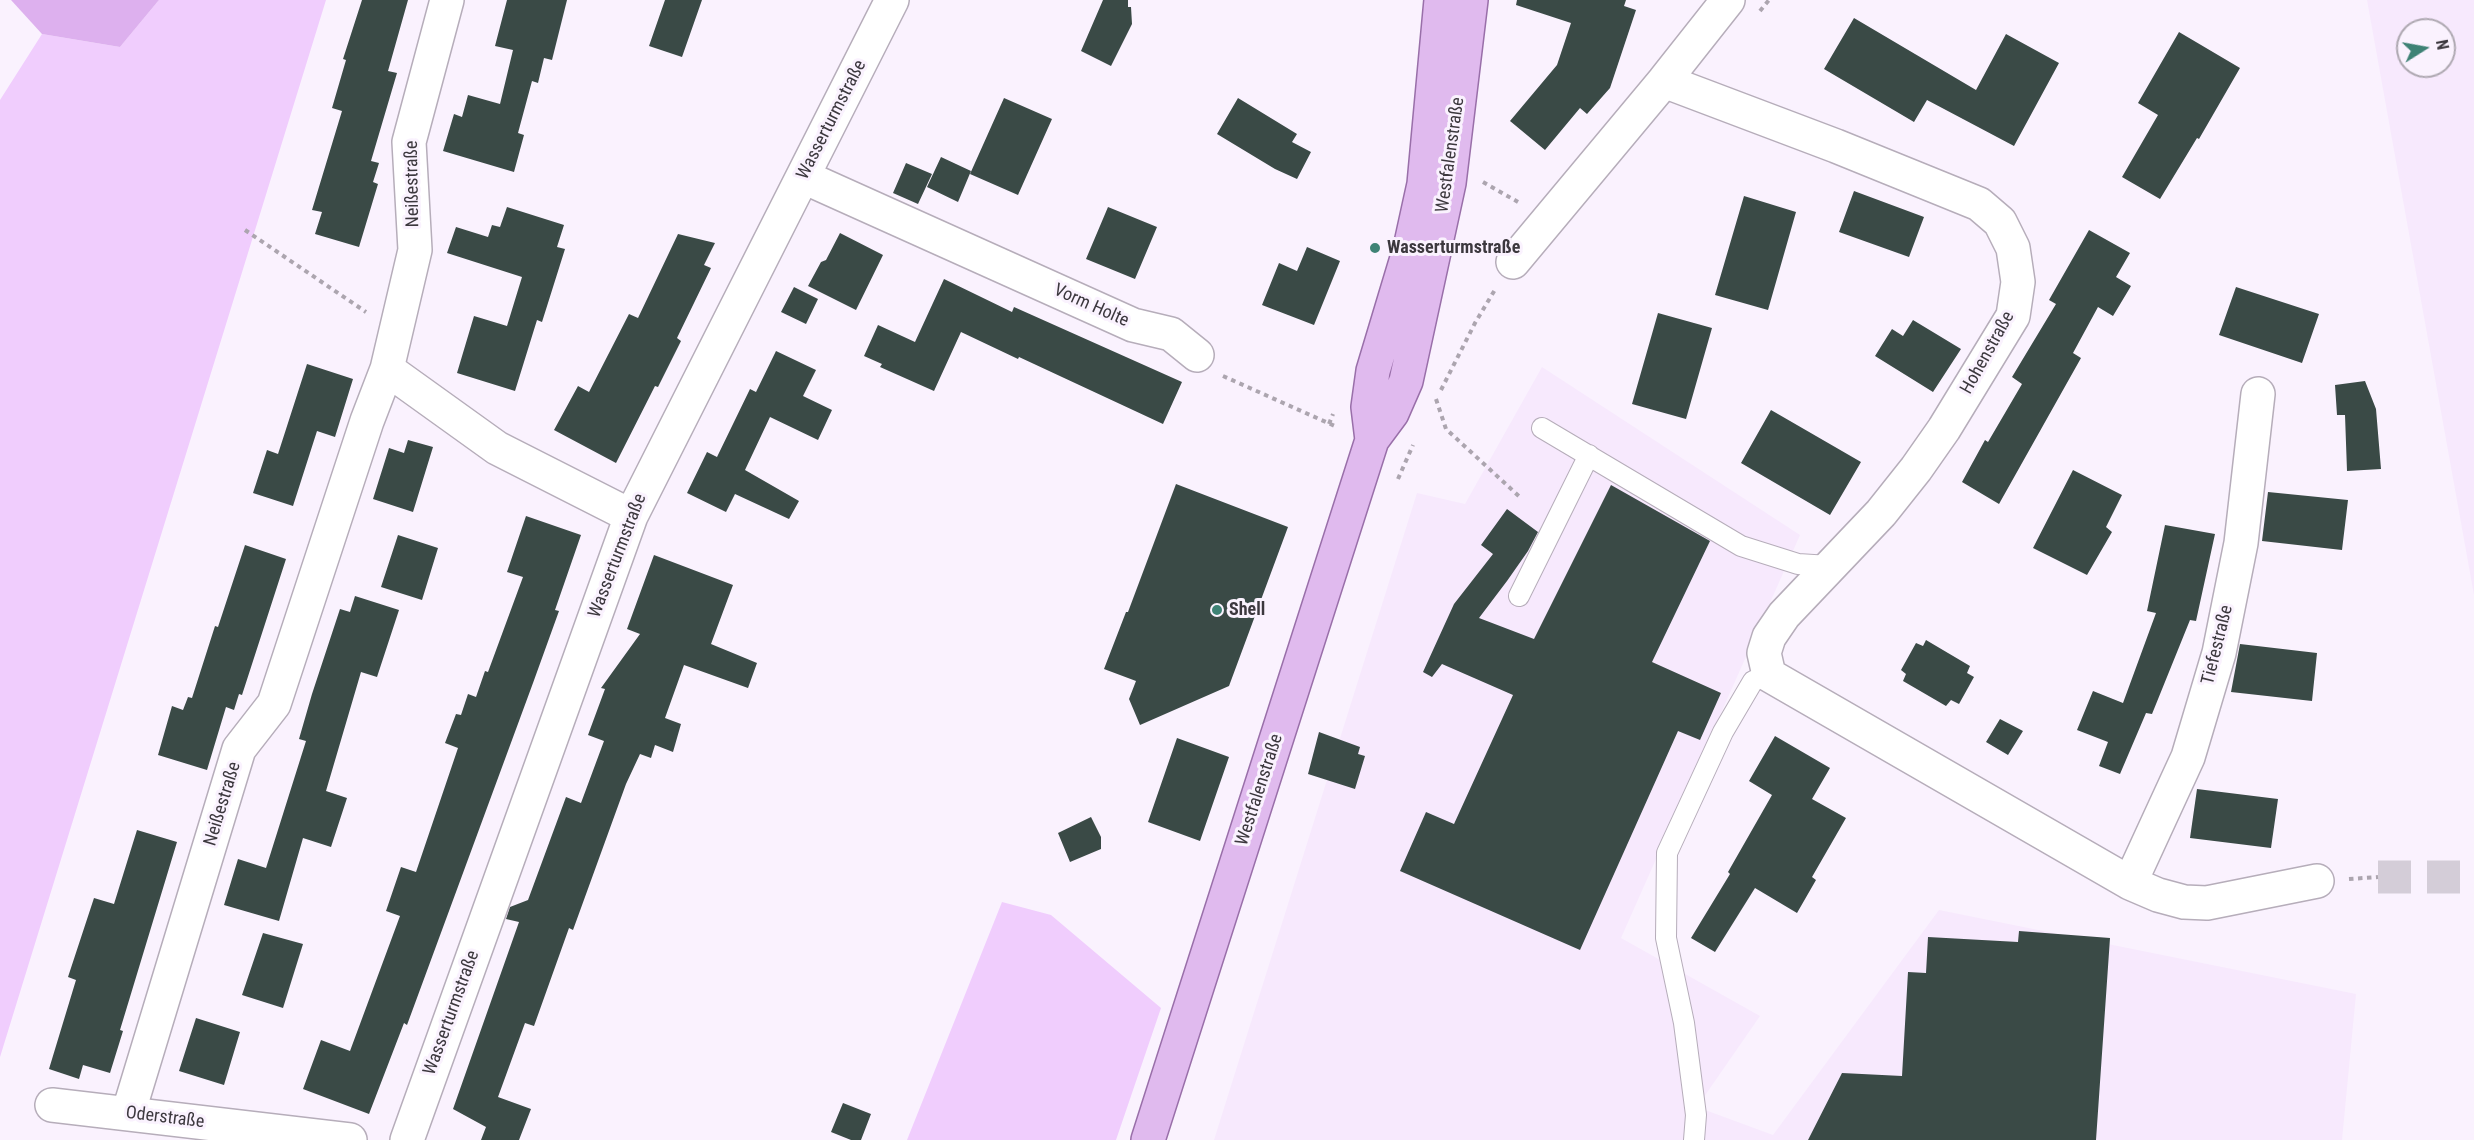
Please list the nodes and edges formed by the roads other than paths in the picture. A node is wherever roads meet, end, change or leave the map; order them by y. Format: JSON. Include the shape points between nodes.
{"nodes":[{"id":1,"x":447,"y":0,"type":"edge"},
{"id":2,"x":892,"y":0,"type":"edge"},
{"id":3,"x":1441,"y":0,"type":"edge"},
{"id":4,"x":1471,"y":0,"type":"edge"},
{"id":5,"x":1728,"y":0,"type":"edge"},
{"id":6,"x":1664,"y":81,"type":"junction"},
{"id":7,"x":804,"y":177,"type":"junction"},
{"id":8,"x":1513,"y":262,"type":"road end"},
{"id":9,"x":1197,"y":355,"type":"road end"},
{"id":10,"x":387,"y":369,"type":"junction"},
{"id":11,"x":2258,"y":394,"type":"dead end"},
{"id":12,"x":1542,"y":428,"type":"dead end"},
{"id":13,"x":1372,"y":440,"type":"junction"},
{"id":14,"x":1588,"y":455,"type":"junction"},
{"id":15,"x":631,"y":516,"type":"junction"},
{"id":16,"x":1829,"y":566,"type":"junction"},
{"id":17,"x":1519,"y":596,"type":"dead end"},
{"id":18,"x":1769,"y":675,"type":"junction"},
{"id":19,"x":2317,"y":880,"type":"dead end"},
{"id":20,"x":2130,"y":883,"type":"junction"},
{"id":21,"x":52,"y":1105,"type":"dead end"},
{"id":22,"x":128,"y":1114,"type":"junction"},
{"id":23,"x":350,"y":1140,"type":"edge"},
{"id":24,"x":407,"y":1140,"type":"edge"},
{"id":25,"x":1148,"y":1140,"type":"edge"},
{"id":26,"x":1694,"y":1140,"type":"edge"}],
"edges":[{"from":1,"to":10,"type":"street","name":"Neißestraße","via":[[409,142],[415,250]]},
{"from":2,"to":7,"type":"street","name":"Wasserturmstraße"},
{"from":3,"to":13,"type":"main road","name":"Westfalenstraße","via":[[1424,184],[1410,248],[1373,370],[1368,407]]},
{"from":4,"to":13,"type":"main road","name":"Westfalenstraße","via":[[1449,183],[1428,290],[1406,381],[1392,413]]},
{"from":5,"to":6,"type":"street"},
{"from":6,"to":8,"type":"street"},
{"from":6,"to":16,"type":"street","name":"Hohenstraße","via":[[1979,204],[2000,222],[2013,248],[2018,282],[2013,316],[1916,469],[1881,513]]},
{"from":7,"to":9,"type":"street","name":"Vorm Holte","via":[[1133,325],[1171,334]]},
{"from":7,"to":15,"type":"street","name":"Wasserturmstraße"},
{"from":10,"to":15,"type":"street","via":[[497,448]]},
{"from":10,"to":22,"type":"street","name":"Neißestraße","via":[[366,421],[274,704],[240,749]]},
{"from":11,"to":20,"type":"street","name":"Tiefestraße","via":[[2241,543],[2219,653],[2188,756]]},
{"from":12,"to":14,"type":"lane"},
{"from":13,"to":25,"type":"main road","name":"Westfalenstraße"},
{"from":14,"to":16,"type":"lane","via":[[1741,546],[1798,564]]},
{"from":14,"to":17,"type":"lane"},
{"from":15,"to":24,"type":"street","name":"Wasserturmstraße"},
{"from":16,"to":18,"type":"street","name":"Hohenstraße","via":[[1769,637],[1764,653]]},
{"from":18,"to":20,"type":"street"},
{"from":18,"to":26,"type":"lane","via":[[1753,681],[1723,732],[1667,853],[1666,938],[1684,1023],[1696,1115]]},
{"from":19,"to":20,"type":"street","via":[[2207,903],[2166,898]]},
{"from":21,"to":22,"type":"street","name":"Oderstraße"},
{"from":22,"to":23,"type":"street","name":"Oderstraße"}]}
